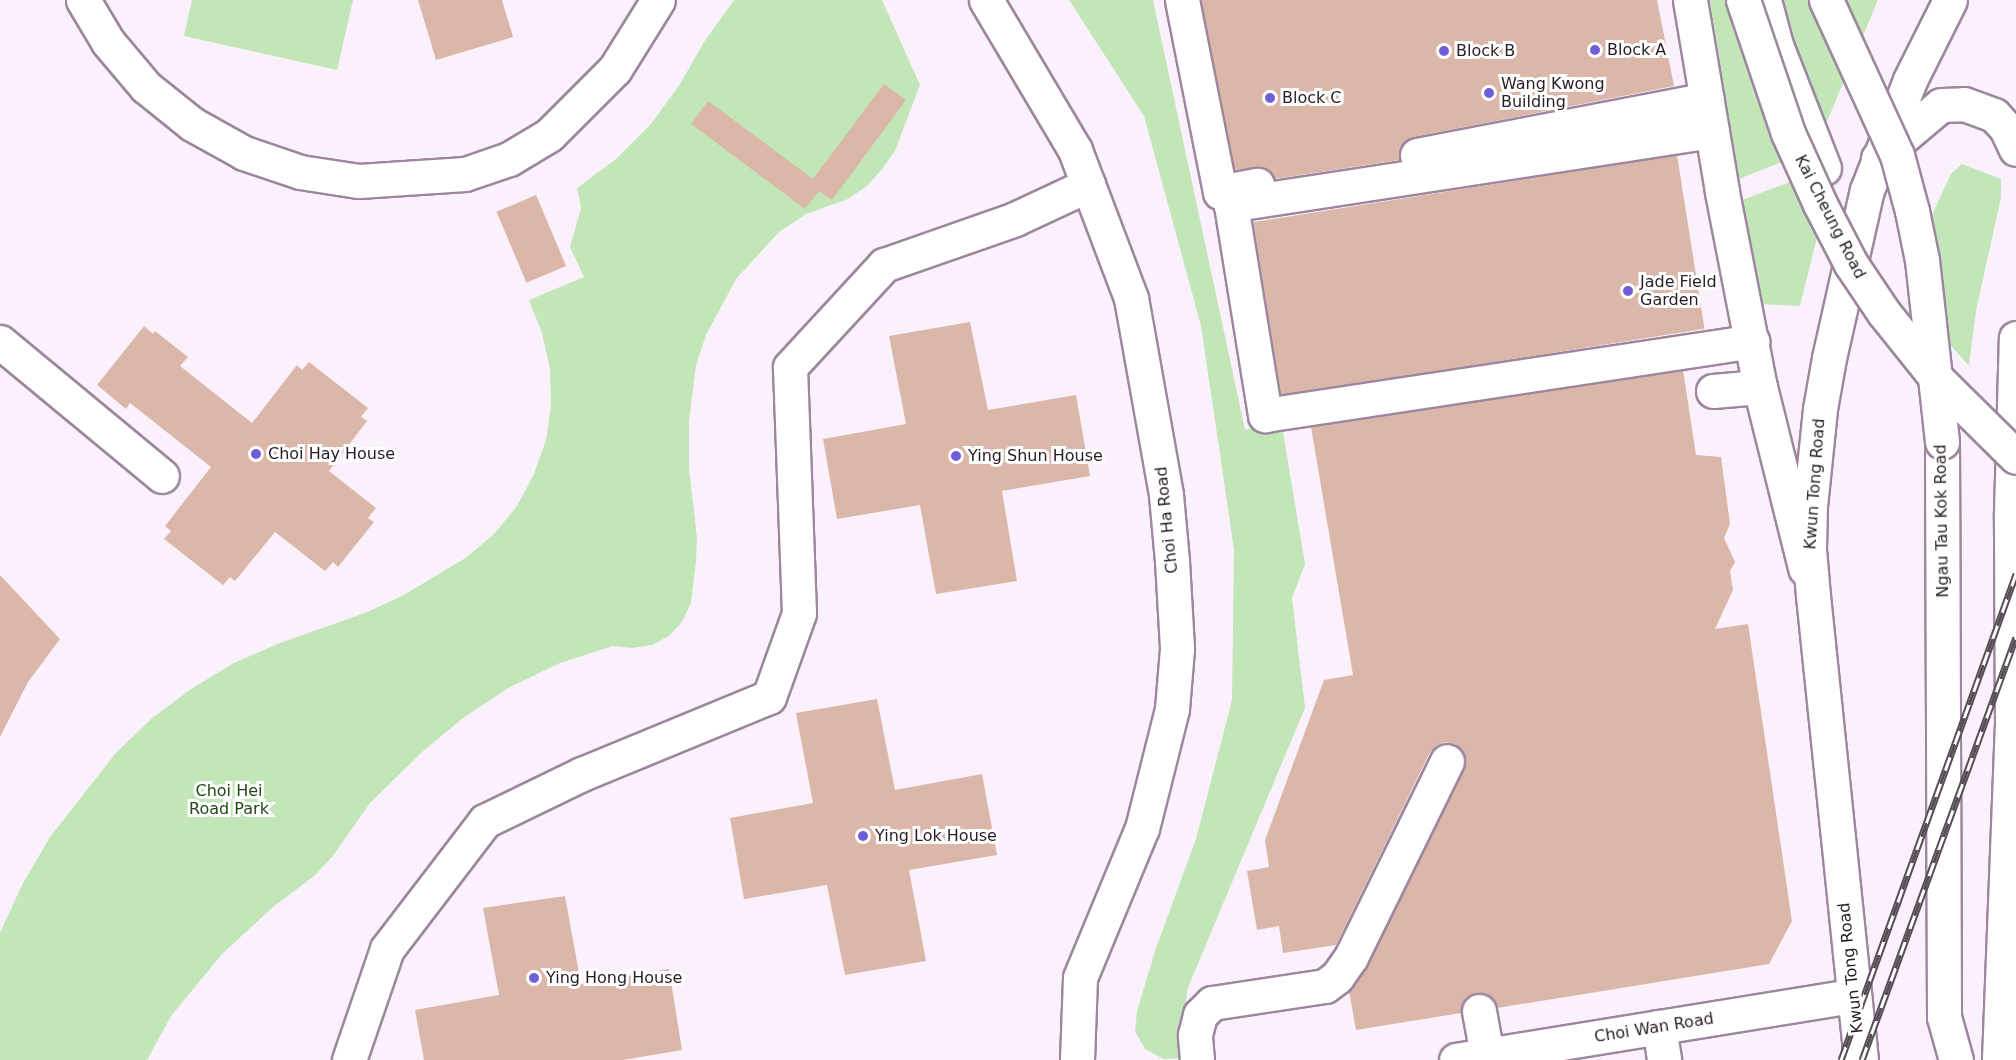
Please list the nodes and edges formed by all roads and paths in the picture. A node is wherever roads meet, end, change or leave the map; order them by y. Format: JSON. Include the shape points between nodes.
{"nodes":[{"id":1,"x":83,"y":0,"type":"edge"},
{"id":2,"x":658,"y":0,"type":"edge"},
{"id":3,"x":986,"y":0,"type":"edge"},
{"id":4,"x":1182,"y":0,"type":"edge"},
{"id":5,"x":1690,"y":0,"type":"edge"},
{"id":6,"x":1743,"y":0,"type":"edge"},
{"id":7,"x":1764,"y":0,"type":"edge"},
{"id":8,"x":1826,"y":0,"type":"edge"},
{"id":9,"x":1950,"y":0,"type":"edge"},
{"id":10,"x":1707,"y":99,"type":"junction"},
{"id":11,"x":1712,"y":131,"type":"junction"},
{"id":12,"x":2016,"y":149,"type":"edge"},
{"id":13,"x":1878,"y":158,"type":"junction"},
{"id":14,"x":1088,"y":186,"type":"junction"},
{"id":15,"x":2016,"y":338,"type":"edge"},
{"id":16,"x":1752,"y":341,"type":"junction"},
{"id":17,"x":0,"y":342,"type":"edge"},
{"id":18,"x":1760,"y":387,"type":"junction"},
{"id":19,"x":1713,"y":391,"type":"dead end"},
{"id":20,"x":2016,"y":430,"type":"edge"},
{"id":21,"x":2016,"y":457,"type":"edge"},
{"id":22,"x":162,"y":476,"type":"dead end"},
{"id":23,"x":1812,"y":596,"type":"junction"},
{"id":24,"x":1447,"y":761,"type":"dead end"},
{"id":25,"x":1853,"y":996,"type":"junction"},
{"id":26,"x":1470,"y":1012,"type":"dead end"},
{"id":27,"x":1659,"y":1027,"type":"junction"},
{"id":28,"x":1471,"y":1058,"type":"edge"},
{"id":29,"x":349,"y":1060,"type":"edge"},
{"id":30,"x":1077,"y":1060,"type":"edge"},
{"id":31,"x":1197,"y":1060,"type":"edge"},
{"id":32,"x":1664,"y":1060,"type":"edge"},
{"id":33,"x":1861,"y":1060,"type":"edge"},
{"id":34,"x":1956,"y":1060,"type":"edge"},
{"id":35,"x":1999,"y":1060,"type":"edge"}],
"edges":[{"from":1,"to":2,"type":"main road","via":[[108,42],[146,87],[192,124],[244,153],[300,172],[359,181],[465,174],[509,159],[549,135],[615,69]]},
{"from":3,"to":14,"type":"main road","name":"Choi Ha Road","via":[[1075,150]]},
{"from":4,"to":10,"type":"main road","via":[[1220,192]]},
{"from":5,"to":10,"type":"main road"},
{"from":6,"to":21,"type":"main road","name":"Kai Cheung Road","bridge":true,"via":[[1788,134],[1851,264],[1936,378]]},
{"from":7,"to":20,"type":"main road","name":"Kai Cheung Road","via":[[1776,45],[1824,168],[1866,250],[1922,331]]},
{"from":8,"to":34,"type":"main road","name":"Ngau Tau Kok Road","bridge":true,"via":[[1897,155],[1922,260],[1942,442],[1944,1017]]},
{"from":9,"to":13,"type":"main road","name":"Kwun Tong Road","via":[[1910,80]]},
{"from":10,"to":11,"type":"main road"},
{"from":11,"to":16,"type":"main road"},
{"from":11,"to":16,"type":"main road","via":[[1232,206],[1258,334],[1265,415]]},
{"from":12,"to":13,"type":"main road","via":[[2006,128],[1994,115],[1964,104],[1941,105]]},
{"from":13,"to":23,"type":"main road","name":"Kwun Tong Road","via":[[1852,245],[1820,409],[1810,506]]},
{"from":14,"to":29,"type":"main road","via":[[1015,219],[884,265],[790,368],[799,613],[769,697],[582,774],[485,821],[387,949]]},
{"from":14,"to":30,"type":"main road","name":"Choi Ha Road","via":[[1131,298],[1166,495],[1177,649],[1172,709],[1142,828],[1080,978]]},
{"from":15,"to":35,"type":"main road","via":[[2011,512],[2012,728]]},
{"from":16,"to":18,"type":"main road"},
{"from":17,"to":22,"type":"main road"},
{"from":18,"to":19,"type":"main road"},
{"from":18,"to":23,"type":"main road"},
{"from":23,"to":25,"type":"main road","name":"Kwun Tong Road"},
{"from":24,"to":31,"type":"main road","via":[[1337,978],[1325,986],[1212,1003],[1200,1015],[1195,1035]]},
{"from":25,"to":27,"type":"main road","name":"Choi Wan Road"},
{"from":25,"to":33,"type":"main road","name":"Kwun Tong Road"},
{"from":26,"to":28,"type":"main road"},
{"from":27,"to":28,"type":"main road","name":"Choi Wan Road"},
{"from":27,"to":32,"type":"main road"}]}
